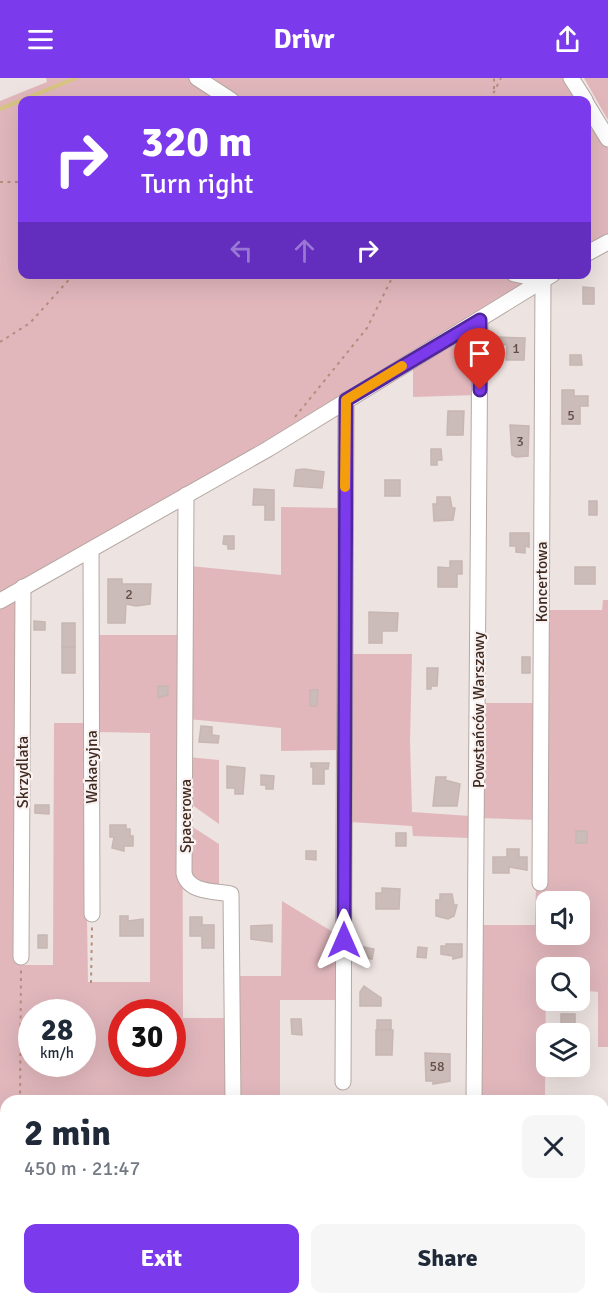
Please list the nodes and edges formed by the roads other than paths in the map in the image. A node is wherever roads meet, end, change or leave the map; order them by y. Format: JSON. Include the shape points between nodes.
{"nodes":[{"id":1,"x":197,"y":78,"type":"edge"},
{"id":2,"x":571,"y":78,"type":"edge"},
{"id":3,"x":225,"y":96,"type":"edge"},
{"id":4,"x":582,"y":96,"type":"edge"},
{"id":5,"x":591,"y":110,"type":"edge"},
{"id":6,"x":608,"y":139,"type":"edge"},
{"id":7,"x":608,"y":242,"type":"edge"},
{"id":8,"x":591,"y":251,"type":"edge"},
{"id":9,"x":546,"y":279,"type":"edge"},
{"id":10,"x":548,"y":279,"type":"edge"},
{"id":11,"x":480,"y":320,"type":"junction"},
{"id":12,"x":346,"y":400,"type":"junction"},
{"id":13,"x":186,"y":495,"type":"junction"},
{"id":14,"x":91,"y":550,"type":"junction"},
{"id":15,"x":23,"y":587,"type":"junction"},
{"id":16,"x":0,"y":601,"type":"edge"},
{"id":17,"x":540,"y":883,"type":"dead end"},
{"id":18,"x":92,"y":914,"type":"road end"},
{"id":19,"x":21,"y":957,"type":"road end"},
{"id":20,"x":344,"y":1082,"type":"dead end"},
{"id":21,"x":233,"y":1095,"type":"edge"},
{"id":22,"x":474,"y":1095,"type":"edge"}],
"edges":[{"from":1,"to":3,"type":"street"},
{"from":2,"to":4,"type":"street"},
{"from":5,"to":6,"type":"street"},
{"from":7,"to":8,"type":"street"},
{"from":9,"to":11,"type":"street"},
{"from":10,"to":17,"type":"street","name":"Koncertowa"},
{"from":11,"to":12,"type":"street"},
{"from":11,"to":22,"type":"street","name":"Powstańców Warszawy"},
{"from":12,"to":13,"type":"street"},
{"from":12,"to":20,"type":"street"},
{"from":13,"to":14,"type":"street"},
{"from":13,"to":21,"type":"street","name":"Spacerowa","via":[[184,873],[186,881],[194,887],[231,894]]},
{"from":14,"to":15,"type":"street"},
{"from":14,"to":18,"type":"street","name":"Wakacyjna"},
{"from":15,"to":16,"type":"street"},
{"from":15,"to":19,"type":"street","name":"Skrzydlata"}]}
